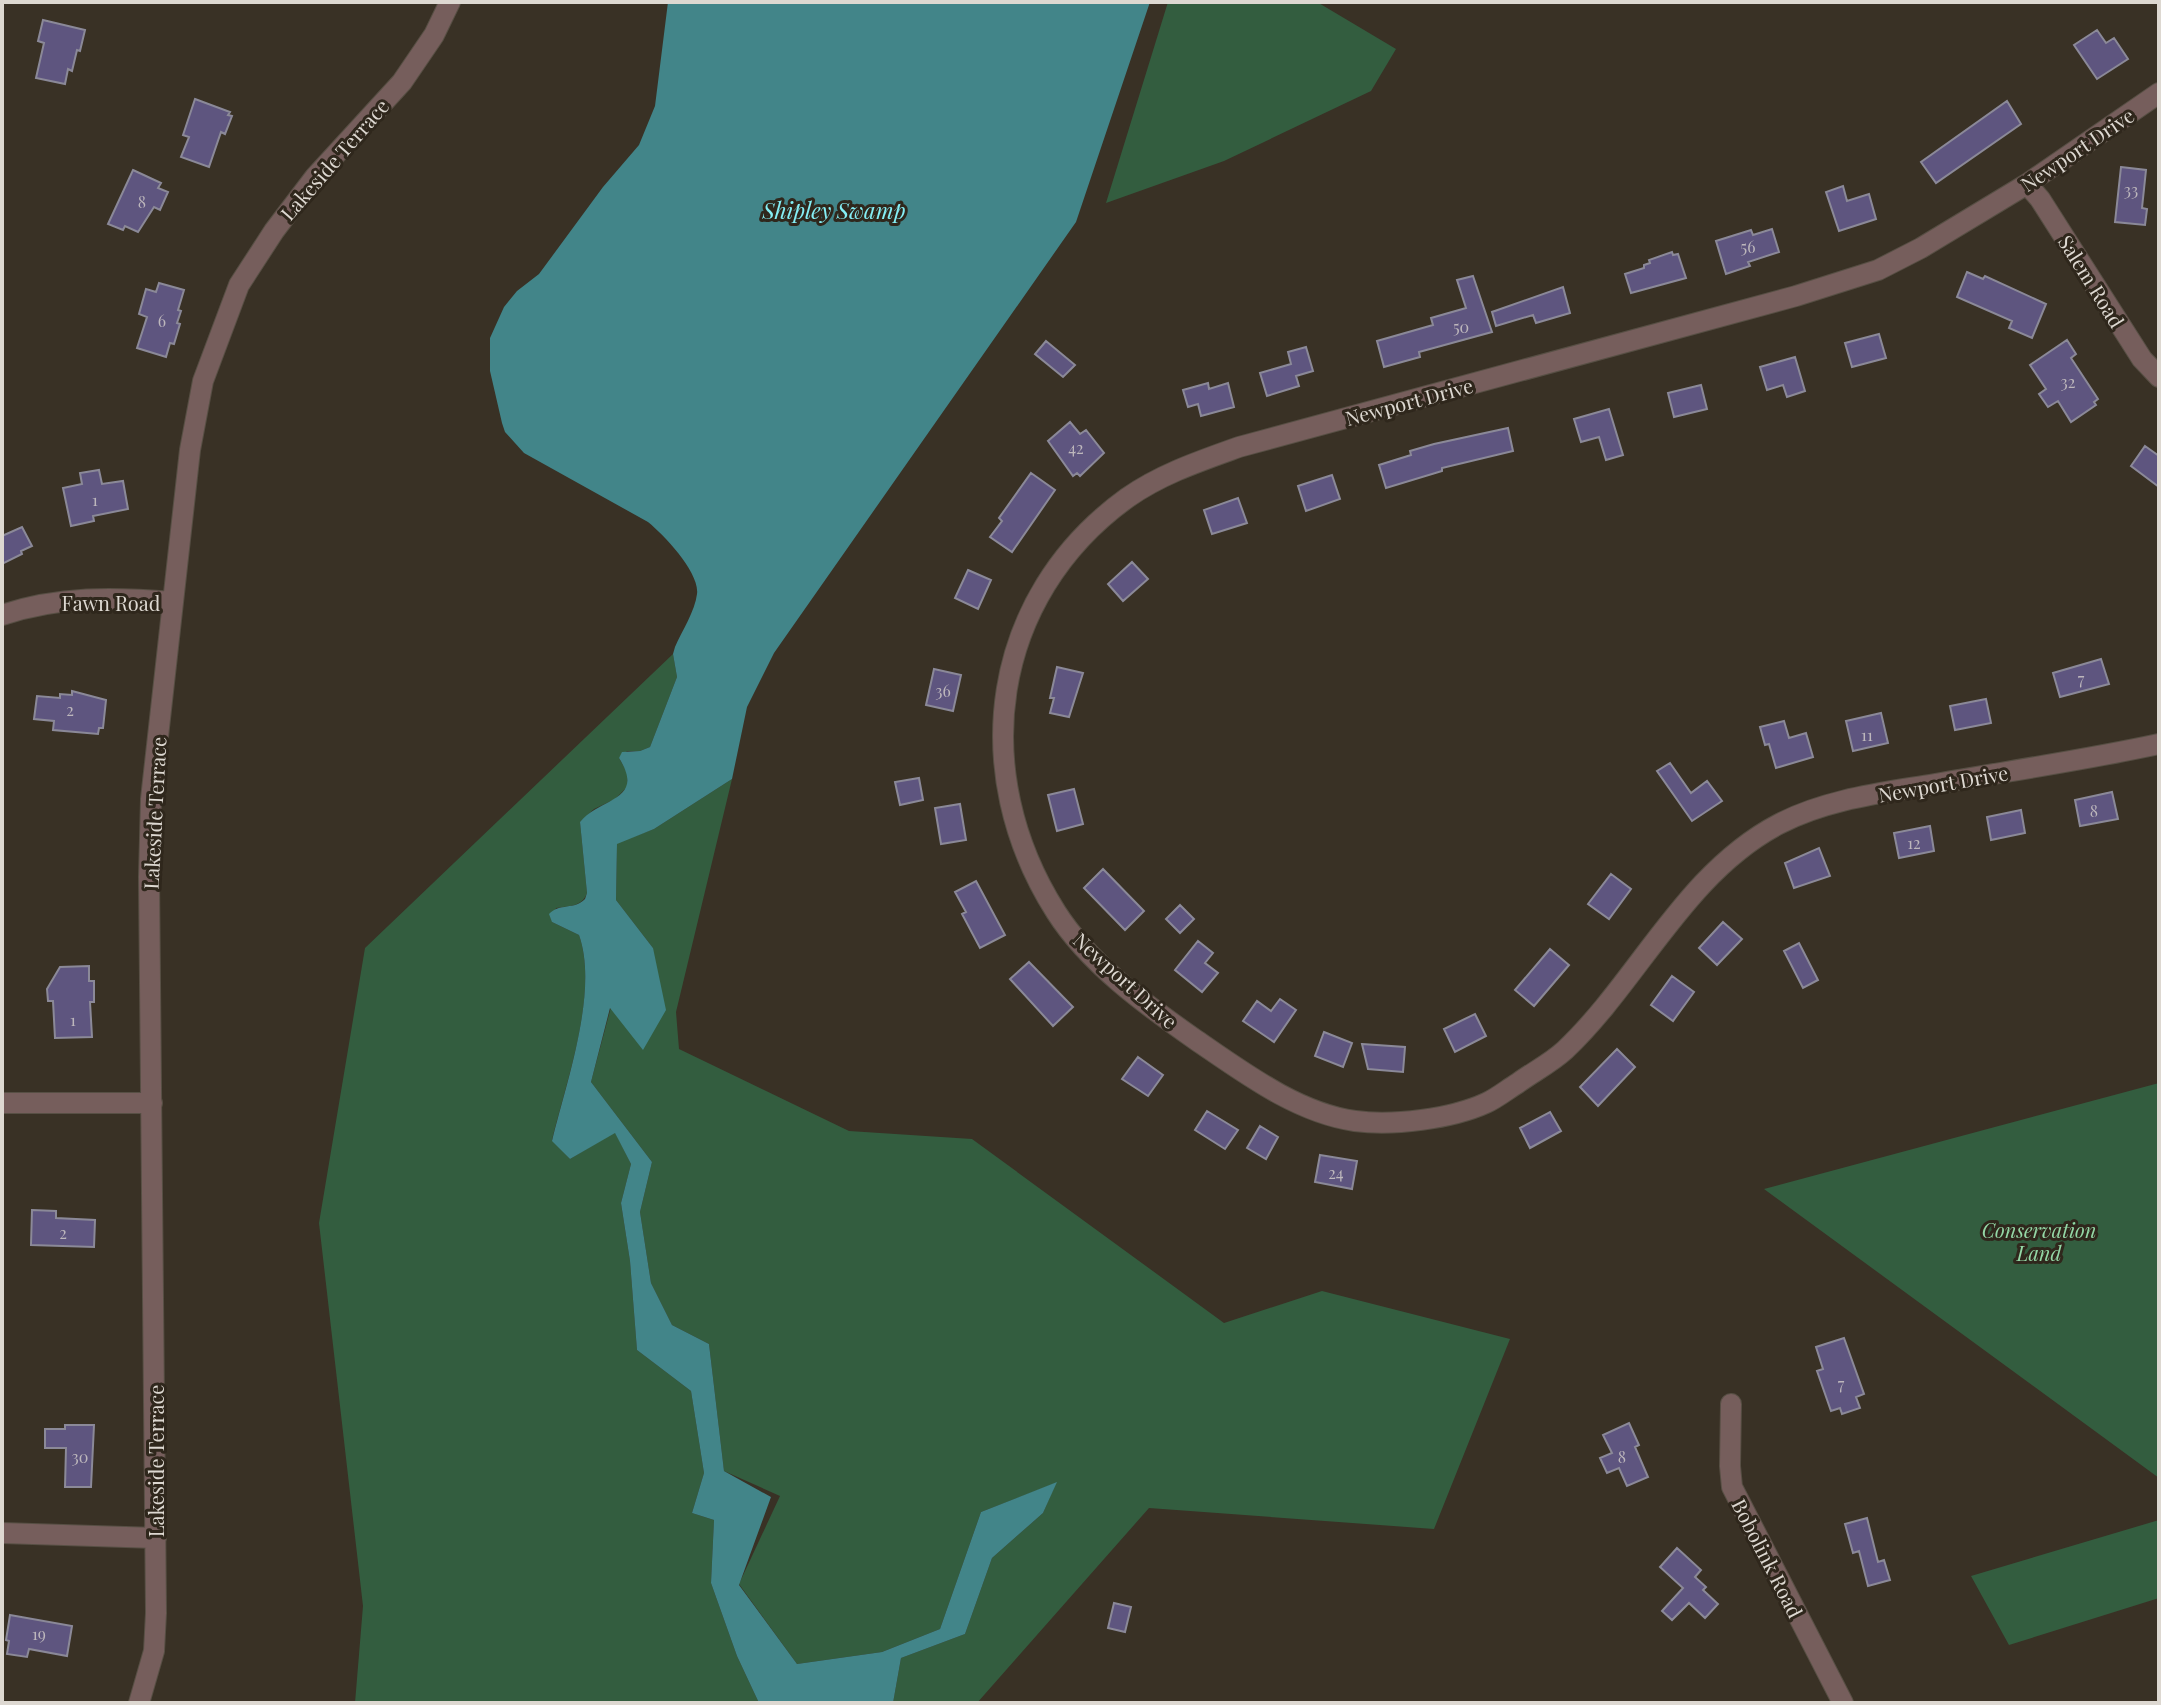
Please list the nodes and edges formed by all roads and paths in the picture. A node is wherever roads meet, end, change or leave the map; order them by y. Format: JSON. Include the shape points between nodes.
{"nodes":[{"id":1,"x":450,"y":2,"type":"edge"},
{"id":2,"x":2159,"y":93,"type":"edge"},
{"id":3,"x":2027,"y":184,"type":"junction"},
{"id":4,"x":2159,"y":377,"type":"edge"},
{"id":5,"x":173,"y":602,"type":"junction"},
{"id":6,"x":2,"y":615,"type":"edge"},
{"id":7,"x":2159,"y":744,"type":"edge"},
{"id":8,"x":2,"y":1103,"type":"edge"},
{"id":9,"x":152,"y":1103,"type":"junction"},
{"id":10,"x":1731,"y":1404,"type":"dead end"},
{"id":11,"x":2,"y":1533,"type":"edge"},
{"id":12,"x":156,"y":1538,"type":"junction"},
{"id":13,"x":139,"y":1703,"type":"edge"},
{"id":14,"x":1843,"y":1703,"type":"edge"}],
"edges":[{"from":1,"to":5,"type":"street","name":"Lakeside Terrace","via":[[402,82],[315,177],[239,285],[203,381]]},
{"from":2,"to":3,"type":"street","name":"Newport Drive"},
{"from":3,"to":4,"type":"street","name":"Salem Road"},
{"from":3,"to":7,"type":"street","name":"Newport Drive","via":[[1878,270],[1239,447],[1161,477],[1096,523],[1067,553],[1025,623],[1004,710],[1009,798],[1027,855],[1057,914],[1136,994],[1243,1072],[1283,1094],[1354,1121],[1394,1122],[1437,1118],[1486,1103],[1562,1054],[1720,866],[1781,823],[1864,796]]},
{"from":5,"to":6,"type":"street","name":"Fawn Road","via":[[75,599]]},
{"from":5,"to":9,"type":"street","name":"Lakeside Terrace","via":[[151,799]]},
{"from":8,"to":9,"type":"street"},
{"from":9,"to":12,"type":"street","name":"Lakeside Terrace"},
{"from":10,"to":14,"type":"street","name":"Bobolink Road","via":[[1732,1487]]},
{"from":11,"to":12,"type":"street"},
{"from":12,"to":13,"type":"street","name":"Lakeside Terrace","via":[[154,1651]]}]}
